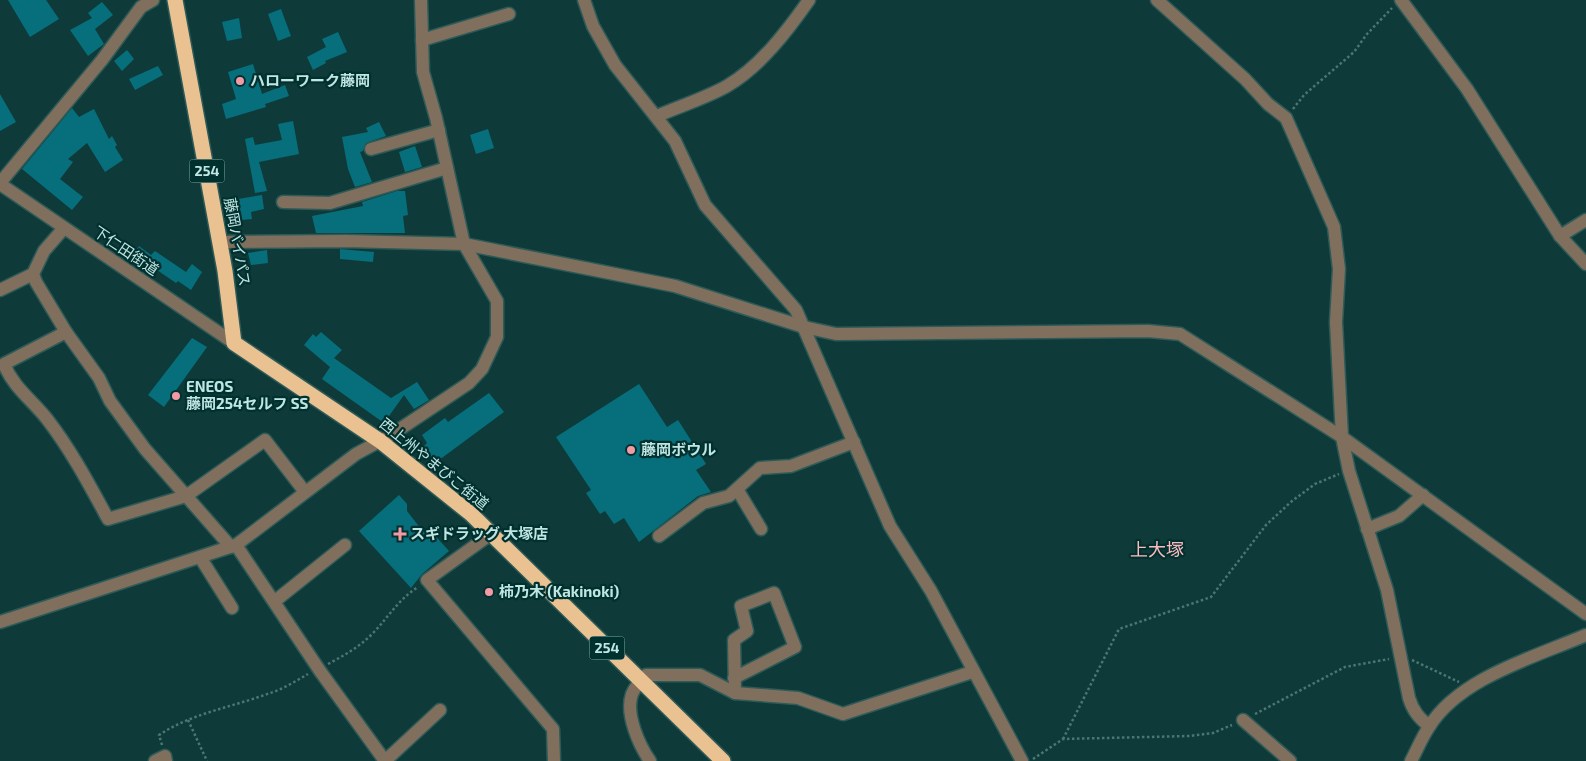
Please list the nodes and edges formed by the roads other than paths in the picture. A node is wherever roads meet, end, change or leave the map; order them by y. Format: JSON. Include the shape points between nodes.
{"nodes":[{"id":1,"x":153,"y":0,"type":"edge"},
{"id":2,"x":175,"y":0,"type":"edge"},
{"id":3,"x":420,"y":0,"type":"edge"},
{"id":4,"x":584,"y":0,"type":"edge"},
{"id":5,"x":809,"y":0,"type":"edge"},
{"id":6,"x":1157,"y":0,"type":"edge"},
{"id":7,"x":1397,"y":3,"type":"edge"},
{"id":8,"x":509,"y":14,"type":"dead end"},
{"id":9,"x":422,"y":40,"type":"junction"},
{"id":10,"x":657,"y":116,"type":"junction"},
{"id":11,"x":438,"y":130,"type":"junction"},
{"id":12,"x":371,"y":148,"type":"dead end"},
{"id":13,"x":447,"y":168,"type":"junction"},
{"id":14,"x":0,"y":183,"type":"edge"},
{"id":15,"x":283,"y":202,"type":"dead end"},
{"id":16,"x":1586,"y":220,"type":"edge"},
{"id":17,"x":64,"y":228,"type":"junction"},
{"id":18,"x":1560,"y":236,"type":"junction"},
{"id":19,"x":220,"y":242,"type":"junction"},
{"id":20,"x":464,"y":244,"type":"junction"},
{"id":21,"x":1586,"y":264,"type":"edge"},
{"id":22,"x":32,"y":274,"type":"junction"},
{"id":23,"x":0,"y":290,"type":"edge"},
{"id":24,"x":804,"y":327,"type":"junction"},
{"id":25,"x":66,"y":332,"type":"junction"},
{"id":26,"x":234,"y":343,"type":"junction"},
{"id":27,"x":1342,"y":437,"type":"junction"},
{"id":28,"x":380,"y":441,"type":"junction"},
{"id":29,"x":854,"y":442,"type":"junction"},
{"id":30,"x":737,"y":489,"type":"junction"},
{"id":31,"x":306,"y":492,"type":"junction"},
{"id":32,"x":1423,"y":495,"type":"junction"},
{"id":33,"x":186,"y":496,"type":"junction"},
{"id":34,"x":761,"y":528,"type":"dead end"},
{"id":35,"x":1367,"y":529,"type":"junction"},
{"id":36,"x":491,"y":534,"type":"junction"},
{"id":37,"x":659,"y":536,"type":"dead end"},
{"id":38,"x":345,"y":545,"type":"dead end"},
{"id":39,"x":233,"y":546,"type":"junction"},
{"id":40,"x":200,"y":557,"type":"junction"},
{"id":41,"x":275,"y":601,"type":"junction"},
{"id":42,"x":232,"y":608,"type":"dead end"},
{"id":43,"x":1586,"y":614,"type":"edge"},
{"id":44,"x":0,"y":622,"type":"edge"},
{"id":45,"x":1586,"y":635,"type":"edge"},
{"id":46,"x":972,"y":672,"type":"junction"},
{"id":47,"x":734,"y":678,"type":"junction"},
{"id":48,"x":640,"y":680,"type":"junction"},
{"id":49,"x":735,"y":693,"type":"junction"},
{"id":50,"x":440,"y":710,"type":"dead end"},
{"id":51,"x":1244,"y":720,"type":"road end"},
{"id":52,"x":1429,"y":726,"type":"junction"},
{"id":53,"x":385,"y":761,"type":"edge"},
{"id":54,"x":554,"y":761,"type":"edge"},
{"id":55,"x":650,"y":761,"type":"edge"},
{"id":56,"x":723,"y":761,"type":"edge"},
{"id":57,"x":1022,"y":761,"type":"edge"},
{"id":58,"x":1290,"y":761,"type":"edge"},
{"id":59,"x":1411,"y":761,"type":"edge"}],
"edges":[{"from":1,"to":14,"type":"street","via":[[141,7],[102,60]]},
{"from":2,"to":19,"type":"highway","name":"藤岡バイパス","number":"254"},
{"from":3,"to":9,"type":"street"},
{"from":4,"to":10,"type":"street","via":[[593,26],[615,65]]},
{"from":5,"to":10,"type":"street","via":[[786,33],[744,74],[727,86]]},
{"from":6,"to":27,"type":"street","via":[[1286,118],[1334,227],[1339,269],[1336,322]]},
{"from":7,"to":18,"type":"street","via":[[1467,90]]},
{"from":8,"to":9,"type":"street"},
{"from":9,"to":11,"type":"street","via":[[423,72]]},
{"from":10,"to":24,"type":"street","via":[[675,141],[704,205],[796,310]]},
{"from":11,"to":12,"type":"street"},
{"from":11,"to":13,"type":"street"},
{"from":13,"to":15,"type":"street","via":[[330,203]]},
{"from":13,"to":20,"type":"street"},
{"from":14,"to":17,"type":"street","name":"下仁田街道"},
{"from":16,"to":18,"type":"street"},
{"from":17,"to":22,"type":"street","via":[[44,251]]},
{"from":17,"to":26,"type":"street","name":"下仁田街道"},
{"from":18,"to":21,"type":"street"},
{"from":19,"to":20,"type":"street"},
{"from":19,"to":26,"type":"highway","name":"藤岡バイパス","number":"254"},
{"from":20,"to":24,"type":"street","via":[[675,286]]},
{"from":20,"to":28,"type":"street","via":[[497,301],[497,336],[488,359],[469,383]]},
{"from":22,"to":23,"type":"street"},
{"from":22,"to":25,"type":"street"},
{"from":24,"to":27,"type":"street","via":[[836,334],[1148,331],[1180,334]]},
{"from":24,"to":29,"type":"street"},
{"from":25,"to":33,"type":"street","via":[[145,449]]},
{"from":25,"to":33,"type":"street","via":[[4,364],[8,375],[46,418],[81,470],[108,519]]},
{"from":26,"to":28,"type":"highway","name":"西上州やまびこ街道","number":"254"},
{"from":27,"to":32,"type":"street"},
{"from":27,"to":35,"type":"street"},
{"from":28,"to":31,"type":"street","via":[[356,454]]},
{"from":28,"to":36,"type":"highway","name":"西上州やまびこ街道","number":"254","via":[[433,482]]},
{"from":29,"to":30,"type":"street","via":[[791,466],[760,468]]},
{"from":29,"to":46,"type":"street","via":[[890,526],[931,591]]},
{"from":30,"to":34,"type":"street"},
{"from":30,"to":37,"type":"street","via":[[729,496],[703,503]]},
{"from":31,"to":33,"type":"street","via":[[265,440]]},
{"from":31,"to":39,"type":"street"},
{"from":32,"to":35,"type":"street","via":[[1399,516]]},
{"from":32,"to":43,"type":"street"},
{"from":33,"to":39,"type":"street"},
{"from":35,"to":52,"type":"street","via":[[1386,590],[1413,710]]},
{"from":36,"to":48,"type":"highway","name":"西上州やまびこ街道","number":"254"},
{"from":36,"to":54,"type":"street","via":[[427,580],[553,729]]},
{"from":38,"to":41,"type":"street"},
{"from":39,"to":40,"type":"street"},
{"from":39,"to":41,"type":"street"},
{"from":40,"to":42,"type":"street"},
{"from":40,"to":44,"type":"street"},
{"from":41,"to":53,"type":"street"},
{"from":45,"to":52,"type":"street","via":[[1486,678],[1443,710]]},
{"from":46,"to":49,"type":"street","via":[[843,714],[798,698]]},
{"from":46,"to":57,"type":"street"},
{"from":47,"to":47,"type":"street","via":[[734,640],[747,631],[741,606],[774,593],[795,647]]},
{"from":47,"to":49,"type":"street"},
{"from":48,"to":49,"type":"street","via":[[646,675],[700,675]]},
{"from":48,"to":55,"type":"street","via":[[632,695],[632,716],[642,750]]},
{"from":48,"to":56,"type":"highway","name":"西上州やまびこ街道","number":"254"},
{"from":50,"to":53,"type":"street"},
{"from":51,"to":58,"type":"street"},
{"from":52,"to":59,"type":"street"}]}
